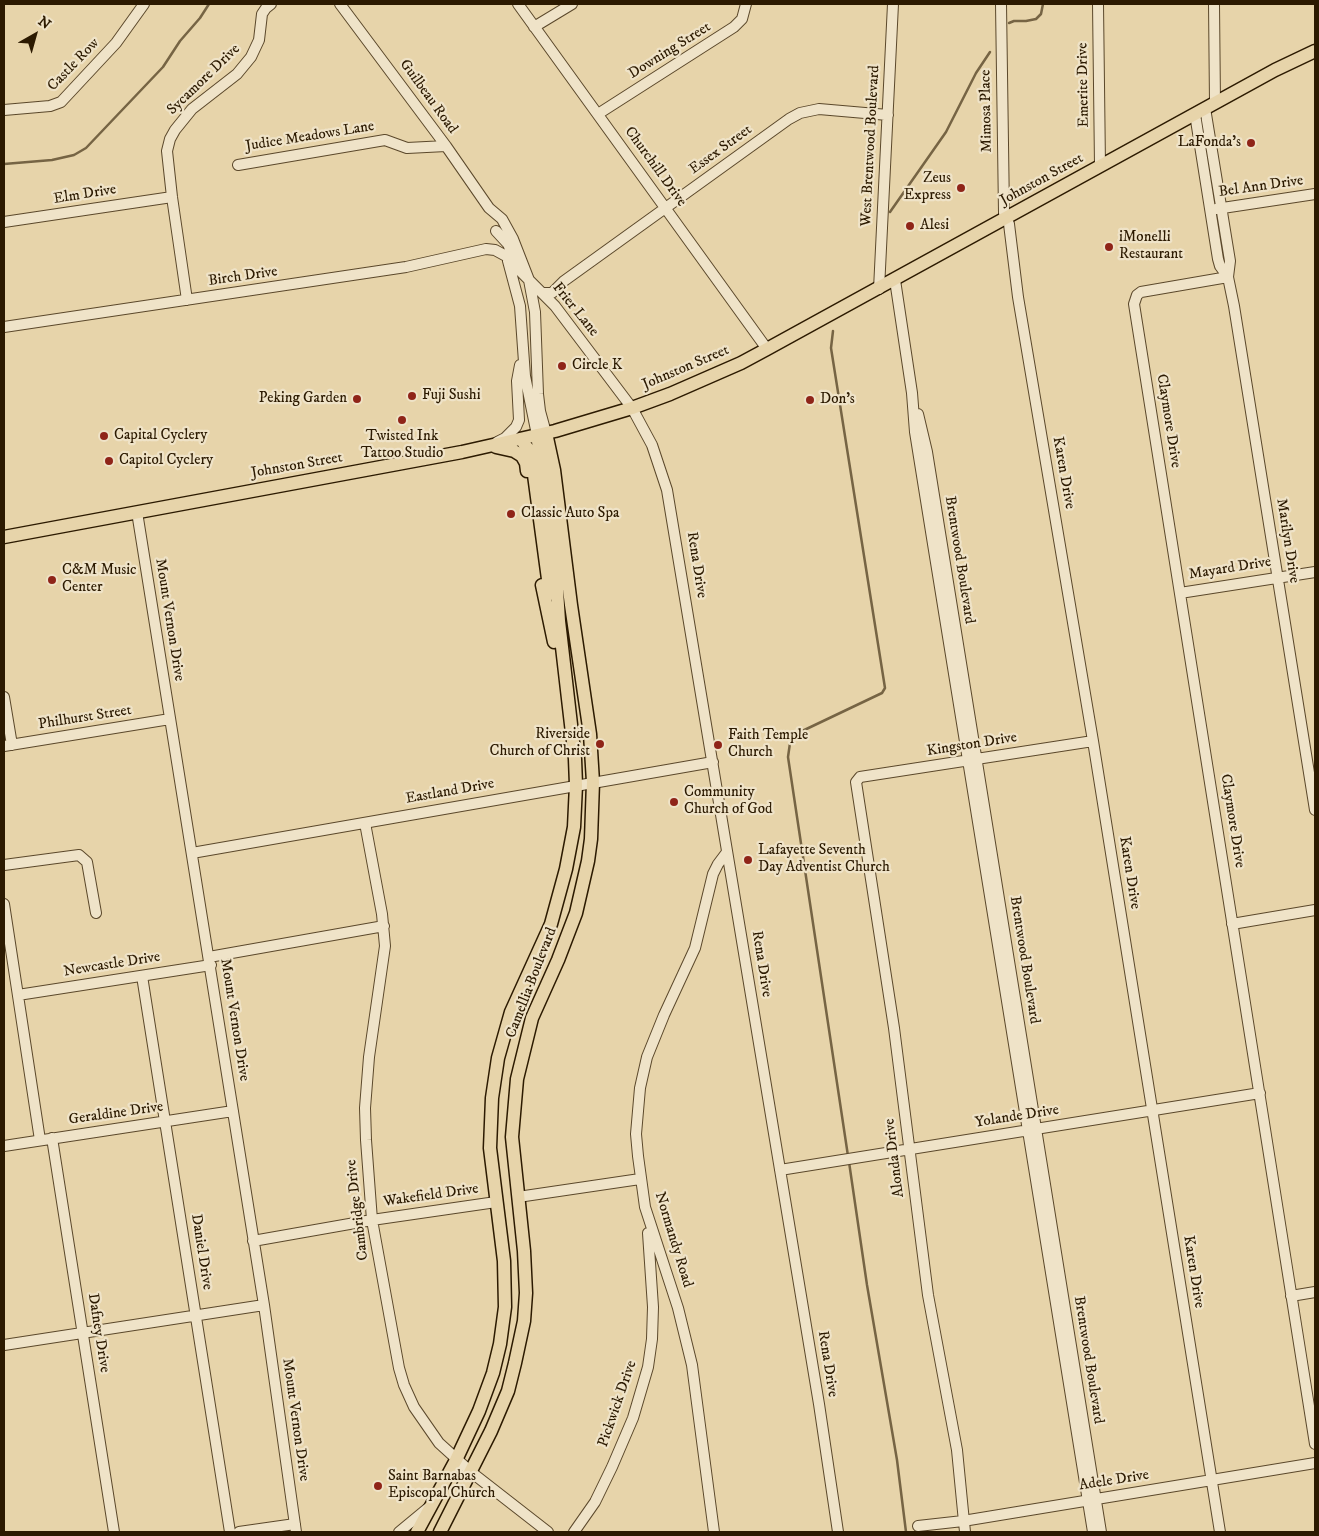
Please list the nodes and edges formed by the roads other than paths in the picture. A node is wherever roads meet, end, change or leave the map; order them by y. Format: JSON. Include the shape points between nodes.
{"nodes":[{"id":1,"x":144,"y":4,"type":"edge"},
{"id":2,"x":271,"y":4,"type":"edge"},
{"id":3,"x":340,"y":4,"type":"edge"},
{"id":4,"x":518,"y":4,"type":"edge"},
{"id":5,"x":572,"y":4,"type":"edge"},
{"id":6,"x":746,"y":4,"type":"edge"},
{"id":7,"x":893,"y":4,"type":"edge"},
{"id":8,"x":1001,"y":4,"type":"edge"},
{"id":9,"x":1098,"y":4,"type":"edge"},
{"id":10,"x":1214,"y":4,"type":"edge"},
{"id":11,"x":534,"y":27,"type":"junction"},
{"id":12,"x":1315,"y":51,"type":"edge"},
{"id":13,"x":1205,"y":108,"type":"junction"},
{"id":14,"x":4,"y":110,"type":"edge"},
{"id":15,"x":598,"y":114,"type":"junction"},
{"id":16,"x":888,"y":115,"type":"junction"},
{"id":17,"x":446,"y":146,"type":"junction"},
{"id":18,"x":238,"y":165,"type":"dead end"},
{"id":19,"x":1100,"y":166,"type":"junction"},
{"id":20,"x":1315,"y":194,"type":"edge"},
{"id":21,"x":172,"y":197,"type":"junction"},
{"id":22,"x":489,"y":208,"type":"junction"},
{"id":23,"x":667,"y":208,"type":"junction"},
{"id":24,"x":1222,"y":208,"type":"junction"},
{"id":25,"x":1210,"y":210,"type":"junction"},
{"id":26,"x":1006,"y":218,"type":"junction"},
{"id":27,"x":4,"y":222,"type":"edge"},
{"id":28,"x":496,"y":231,"type":"junction"},
{"id":29,"x":486,"y":250,"type":"junction"},
{"id":30,"x":506,"y":256,"type":"junction"},
{"id":31,"x":526,"y":270,"type":"junction"},
{"id":32,"x":1228,"y":277,"type":"junction"},
{"id":33,"x":529,"y":280,"type":"junction"},
{"id":34,"x":895,"y":280,"type":"junction"},
{"id":35,"x":564,"y":281,"type":"junction"},
{"id":36,"x":879,"y":289,"type":"junction"},
{"id":37,"x":543,"y":293,"type":"junction"},
{"id":38,"x":187,"y":300,"type":"junction"},
{"id":39,"x":4,"y":327,"type":"edge"},
{"id":40,"x":768,"y":349,"type":"junction"},
{"id":41,"x":522,"y":354,"type":"junction"},
{"id":42,"x":632,"y":408,"type":"junction"},
{"id":43,"x":541,"y":434,"type":"junction"},
{"id":44,"x":521,"y":439,"type":"junction"},
{"id":45,"x":491,"y":446,"type":"junction"},
{"id":46,"x":137,"y":512,"type":"junction"},
{"id":47,"x":4,"y":536,"type":"edge"},
{"id":48,"x":1315,"y":572,"type":"edge"},
{"id":49,"x":1277,"y":577,"type":"junction"},
{"id":50,"x":1180,"y":592,"type":"junction"},
{"id":51,"x":559,"y":621,"type":"junction"},
{"id":52,"x":563,"y":666,"type":"junction"},
{"id":53,"x":4,"y":697,"type":"edge"},
{"id":54,"x":586,"y":702,"type":"junction"},
{"id":55,"x":170,"y":719,"type":"junction"},
{"id":56,"x":1093,"y":741,"type":"junction"},
{"id":57,"x":8,"y":745,"type":"edge"},
{"id":58,"x":972,"y":760,"type":"junction"},
{"id":59,"x":713,"y":762,"type":"junction"},
{"id":60,"x":856,"y":780,"type":"joint"},
{"id":61,"x":593,"y":782,"type":"junction"},
{"id":62,"x":576,"y":785,"type":"junction"},
{"id":63,"x":1315,"y":810,"type":"edge"},
{"id":64,"x":365,"y":823,"type":"junction"},
{"id":65,"x":192,"y":852,"type":"junction"},
{"id":66,"x":727,"y":852,"type":"junction"},
{"id":67,"x":4,"y":865,"type":"edge"},
{"id":68,"x":4,"y":904,"type":"edge"},
{"id":69,"x":1315,"y":910,"type":"edge"},
{"id":70,"x":96,"y":913,"type":"dead end"},
{"id":71,"x":1232,"y":924,"type":"junction"},
{"id":72,"x":384,"y":926,"type":"junction"},
{"id":73,"x":210,"y":961,"type":"junction"},
{"id":74,"x":142,"y":976,"type":"junction"},
{"id":75,"x":18,"y":995,"type":"junction"},
{"id":76,"x":1260,"y":1092,"type":"junction"},
{"id":77,"x":1152,"y":1110,"type":"junction"},
{"id":78,"x":232,"y":1111,"type":"junction"},
{"id":79,"x":166,"y":1122,"type":"junction"},
{"id":80,"x":1032,"y":1129,"type":"junction"},
{"id":81,"x":52,"y":1138,"type":"junction"},
{"id":82,"x":40,"y":1140,"type":"junction"},
{"id":83,"x":4,"y":1146,"type":"edge"},
{"id":84,"x":909,"y":1150,"type":"junction"},
{"id":85,"x":780,"y":1170,"type":"junction"},
{"id":86,"x":640,"y":1179,"type":"junction"},
{"id":87,"x":518,"y":1197,"type":"junction"},
{"id":88,"x":496,"y":1202,"type":"junction"},
{"id":89,"x":647,"y":1214,"type":"junction"},
{"id":90,"x":372,"y":1220,"type":"junction"},
{"id":91,"x":253,"y":1241,"type":"junction"},
{"id":92,"x":1315,"y":1292,"type":"edge"},
{"id":93,"x":1291,"y":1296,"type":"junction"},
{"id":94,"x":264,"y":1305,"type":"junction"},
{"id":95,"x":195,"y":1316,"type":"junction"},
{"id":96,"x":83,"y":1333,"type":"junction"},
{"id":97,"x":4,"y":1345,"type":"edge"},
{"id":98,"x":1315,"y":1444,"type":"edge"},
{"id":99,"x":456,"y":1460,"type":"junction"},
{"id":100,"x":1315,"y":1463,"type":"edge"},
{"id":101,"x":471,"y":1472,"type":"junction"},
{"id":102,"x":1212,"y":1481,"type":"junction"},
{"id":103,"x":1092,"y":1500,"type":"junction"},
{"id":104,"x":429,"y":1508,"type":"junction"},
{"id":105,"x":963,"y":1521,"type":"junction"},
{"id":106,"x":918,"y":1526,"type":"dead end"},
{"id":107,"x":296,"y":1528,"type":"edge"},
{"id":108,"x":114,"y":1532,"type":"edge"},
{"id":109,"x":230,"y":1532,"type":"edge"},
{"id":110,"x":239,"y":1532,"type":"edge"},
{"id":111,"x":399,"y":1532,"type":"edge"},
{"id":112,"x":417,"y":1532,"type":"edge"},
{"id":113,"x":440,"y":1532,"type":"edge"},
{"id":114,"x":548,"y":1532,"type":"edge"},
{"id":115,"x":574,"y":1532,"type":"edge"},
{"id":116,"x":714,"y":1532,"type":"edge"},
{"id":117,"x":838,"y":1532,"type":"edge"},
{"id":118,"x":965,"y":1532,"type":"edge"},
{"id":119,"x":1093,"y":1532,"type":"edge"},
{"id":120,"x":1101,"y":1532,"type":"edge"},
{"id":121,"x":1220,"y":1532,"type":"edge"}],
"edges":[{"from":1,"to":14,"type":"street","name":"Castle Row","via":[[116,43],[61,102]]},
{"from":2,"to":21,"type":"street","name":"Sycamore Drive","via":[[262,14],[259,40],[251,57],[236,74],[192,109],[170,139],[167,152]]},
{"from":3,"to":17,"type":"street","name":"Guilbeau Road"},
{"from":4,"to":11,"type":"street","name":"Churchill Drive"},
{"from":5,"to":11,"type":"street"},
{"from":6,"to":15,"type":"street","name":"Downing Street","via":[[742,19],[734,27]]},
{"from":7,"to":16,"type":"street","name":"West Brentwood Boulevard"},
{"from":8,"to":26,"type":"street","name":"Mimosa Place","via":[[1003,207]]},
{"from":9,"to":19,"type":"street","name":"Emerite Drive"},
{"from":10,"to":13,"type":"street"},
{"from":11,"to":15,"type":"street","name":"Churchill Drive"},
{"from":12,"to":13,"type":"main road","name":"Johnston Street"},
{"from":13,"to":19,"type":"main road","name":"Johnston Street"},
{"from":13,"to":24,"type":"street","name":"Marilyn Drive"},
{"from":13,"to":25,"type":"street","name":"Marilyn Drive"},
{"from":15,"to":23,"type":"street","name":"Churchill Drive"},
{"from":16,"to":23,"type":"street","name":"Essex Street","via":[[819,109],[800,113]]},
{"from":16,"to":36,"type":"street","name":"West Brentwood Boulevard"},
{"from":17,"to":18,"type":"street","name":"Judice Meadows Lane","via":[[407,148],[385,140]]},
{"from":17,"to":22,"type":"street","name":"Guilbeau Road"},
{"from":19,"to":26,"type":"main road","name":"Johnston Street"},
{"from":20,"to":24,"type":"street","name":"Bel Ann Drive"},
{"from":21,"to":27,"type":"street","name":"Elm Drive"},
{"from":21,"to":38,"type":"street","name":"Sycamore Drive"},
{"from":22,"to":28,"type":"street","name":"Guilbeau Road"},
{"from":22,"to":31,"type":"street","name":"Guilbeau Road","via":[[502,219]]},
{"from":23,"to":35,"type":"street","name":"Essex Street"},
{"from":23,"to":40,"type":"street","name":"Churchill Drive"},
{"from":24,"to":25,"type":"street","name":"Bel Ann Drive"},
{"from":24,"to":32,"type":"street","name":"Marilyn Drive","via":[[1230,261]]},
{"from":25,"to":32,"type":"street","name":"Marilyn Drive","via":[[1218,259]]},
{"from":26,"to":34,"type":"main road","name":"Johnston Street"},
{"from":26,"to":56,"type":"street","name":"Karen Drive"},
{"from":28,"to":29,"type":"street"},
{"from":28,"to":30,"type":"street","name":"Guilbeau Road"},
{"from":28,"to":33,"type":"street","name":"Frier Lane","via":[[508,244],[518,269]]},
{"from":29,"to":30,"type":"street","name":"Birch Drive","via":[[495,250]]},
{"from":29,"to":38,"type":"street","name":"Birch Drive","via":[[406,267]]},
{"from":30,"to":41,"type":"street","name":"Guilbeau Road","via":[[520,306]]},
{"from":31,"to":33,"type":"street","name":"Guilbeau Road"},
{"from":31,"to":35,"type":"street","via":[[544,285]]},
{"from":32,"to":49,"type":"street","name":"Marilyn Drive"},
{"from":32,"to":50,"type":"street","name":"Claymore Drive","via":[[1141,292],[1134,302]]},
{"from":33,"to":37,"type":"street","name":"Frier Lane"},
{"from":33,"to":43,"type":"street","name":"Guilbeau Road","via":[[536,320]]},
{"from":34,"to":36,"type":"main road","name":"Johnston Street"},
{"from":34,"to":58,"type":"street","name":"Brentwood Boulevard","via":[[915,432]]},
{"from":35,"to":37,"type":"street","name":"Essex Street","via":[[552,292]]},
{"from":36,"to":40,"type":"main road","name":"Johnston Street"},
{"from":37,"to":42,"type":"street","name":"Frier Lane"},
{"from":38,"to":39,"type":"street","name":"Birch Drive"},
{"from":40,"to":42,"type":"main road","name":"Johnston Street"},
{"from":41,"to":43,"type":"street","name":"Guilbeau Road"},
{"from":41,"to":45,"type":"street","via":[[518,381],[519,420],[505,438]]},
{"from":42,"to":43,"type":"main road","name":"Johnston Street"},
{"from":42,"to":59,"type":"street","name":"Rena Drive","via":[[652,445],[668,490]]},
{"from":43,"to":44,"type":"main road","name":"Johnston Street"},
{"from":43,"to":51,"type":"main road","name":"Camellia Boulevard"},
{"from":43,"to":54,"type":"main road","name":"Camellia Boulevard","via":[[554,470]]},
{"from":44,"to":45,"type":"main road","name":"Johnston Street"},
{"from":44,"to":51,"type":"main road","via":[[531,455],[552,608]]},
{"from":45,"to":46,"type":"main road","name":"Johnston Street"},
{"from":45,"to":52,"type":"main road","via":[[514,451],[526,463],[552,637]]},
{"from":46,"to":47,"type":"main road","name":"Johnston Street"},
{"from":46,"to":55,"type":"street","name":"Mount Vernon Drive"},
{"from":48,"to":49,"type":"street","name":"Mayard Drive"},
{"from":49,"to":50,"type":"street","name":"Mayard Drive"},
{"from":49,"to":63,"type":"street","name":"Marilyn Drive"},
{"from":50,"to":71,"type":"street","name":"Claymore Drive"},
{"from":51,"to":52,"type":"main road","name":"Camellia Boulevard"},
{"from":51,"to":54,"type":"main road","via":[[569,638],[576,684]]},
{"from":52,"to":62,"type":"main road","name":"Camellia Boulevard"},
{"from":53,"to":57,"type":"street"},
{"from":54,"to":61,"type":"main road","name":"Camellia Boulevard"},
{"from":55,"to":57,"type":"street","name":"Philhurst Street"},
{"from":55,"to":65,"type":"street","name":"Mount Vernon Drive"},
{"from":56,"to":58,"type":"street","name":"Kingston Drive"},
{"from":56,"to":77,"type":"street","name":"Karen Drive"},
{"from":58,"to":60,"type":"street","name":"Kingston Drive"},
{"from":58,"to":80,"type":"street","name":"Brentwood Boulevard"},
{"from":59,"to":61,"type":"street","name":"Eastland Drive"},
{"from":59,"to":66,"type":"street","name":"Rena Drive"},
{"from":60,"to":84,"type":"street","name":"Alonda Drive"},
{"from":61,"to":62,"type":"street","name":"Eastland Drive"},
{"from":61,"to":87,"type":"main road","name":"Camellia Boulevard","via":[[591,839],[576,913],[532,1018],[518,1072],[512,1137]]},
{"from":62,"to":64,"type":"street","name":"Eastland Drive"},
{"from":62,"to":88,"type":"main road","name":"Camellia Boulevard","via":[[571,845],[560,895],[542,946],[512,1012],[498,1058],[490,1121]]},
{"from":64,"to":65,"type":"street","name":"Eastland Drive"},
{"from":64,"to":72,"type":"street","name":"Cambridge Drive"},
{"from":65,"to":73,"type":"street","name":"Mount Vernon Drive"},
{"from":66,"to":85,"type":"street","name":"Rena Drive"},
{"from":66,"to":86,"type":"street","name":"Normandy Road","via":[[713,874],[695,948],[647,1057],[637,1114]]},
{"from":67,"to":70,"type":"street","via":[[74,855],[84,858],[88,862]]},
{"from":68,"to":75,"type":"street"},
{"from":69,"to":71,"type":"street"},
{"from":71,"to":76,"type":"street","name":"Claymore Drive"},
{"from":72,"to":73,"type":"street","name":"Newcastle Drive"},
{"from":72,"to":90,"type":"street","name":"Cambridge Drive","via":[[385,946],[365,1108]]},
{"from":73,"to":74,"type":"street","name":"Newcastle Drive"},
{"from":73,"to":78,"type":"street","name":"Mount Vernon Drive"},
{"from":74,"to":75,"type":"street","name":"Newcastle Drive"},
{"from":74,"to":79,"type":"street","name":"Daniel Drive"},
{"from":75,"to":82,"type":"street"},
{"from":76,"to":77,"type":"street","name":"Yolande Drive"},
{"from":76,"to":93,"type":"street","name":"Claymore Drive"},
{"from":77,"to":80,"type":"street","name":"Yolande Drive"},
{"from":77,"to":102,"type":"street","name":"Karen Drive"},
{"from":78,"to":79,"type":"street","name":"Geraldine Drive"},
{"from":78,"to":91,"type":"street","name":"Mount Vernon Drive"},
{"from":79,"to":81,"type":"street","name":"Geraldine Drive"},
{"from":79,"to":95,"type":"street","name":"Daniel Drive"},
{"from":80,"to":84,"type":"street","name":"Yolande Drive"},
{"from":80,"to":103,"type":"street","name":"Brentwood Boulevard"},
{"from":81,"to":82,"type":"street","name":"Geraldine Drive"},
{"from":81,"to":96,"type":"street","name":"Dafney Drive"},
{"from":82,"to":83,"type":"street","name":"Geraldine Drive"},
{"from":84,"to":85,"type":"street","name":"Yolande Drive"},
{"from":84,"to":105,"type":"street","name":"Alonda Drive","via":[[928,1295],[957,1450]]},
{"from":85,"to":117,"type":"street","name":"Rena Drive"},
{"from":86,"to":87,"type":"street"},
{"from":86,"to":89,"type":"street","name":"Normandy Road"},
{"from":87,"to":101,"type":"main road","name":"Camellia Boulevard","via":[[524,1251],[524,1321],[508,1391]]},
{"from":88,"to":90,"type":"street","name":"Wakefield Drive"},
{"from":88,"to":99,"type":"main road","name":"Camellia Boulevard","via":[[504,1261],[504,1321],[488,1390]]},
{"from":89,"to":115,"type":"street","name":"Pickwick Drive","via":[[653,1307],[648,1367],[612,1467]]},
{"from":89,"to":116,"type":"street","name":"Normandy Road","via":[[678,1308],[692,1365]]},
{"from":90,"to":91,"type":"street","name":"Wakefield Drive"},
{"from":90,"to":99,"type":"street","name":"Cambridge Drive","via":[[394,1347],[404,1385],[425,1424]]},
{"from":91,"to":94,"type":"street","name":"Mount Vernon Drive"},
{"from":92,"to":93,"type":"street"},
{"from":93,"to":98,"type":"street","name":"Claymore Drive"},
{"from":94,"to":95,"type":"street"},
{"from":94,"to":107,"type":"street","name":"Mount Vernon Drive"},
{"from":95,"to":96,"type":"street"},
{"from":95,"to":109,"type":"street","name":"Daniel Drive"},
{"from":96,"to":97,"type":"street"},
{"from":96,"to":108,"type":"street","name":"Dafney Drive"},
{"from":99,"to":101,"type":"street","name":"Cambridge Drive"},
{"from":99,"to":104,"type":"main road","name":"Camellia Boulevard"},
{"from":100,"to":102,"type":"street","name":"Adele Drive"},
{"from":101,"to":113,"type":"main road","name":"Camellia Boulevard"},
{"from":101,"to":114,"type":"street","name":"Cambridge Drive"},
{"from":102,"to":103,"type":"street","name":"Adele Drive"},
{"from":102,"to":121,"type":"street","name":"Karen Drive"},
{"from":103,"to":105,"type":"street","name":"Adele Drive"},
{"from":103,"to":119,"type":"street","name":"Brentwood Boulevard"},
{"from":103,"to":120,"type":"street","name":"Brentwood Boulevard"},
{"from":104,"to":111,"type":"street"},
{"from":104,"to":112,"type":"main road","name":"Camellia Boulevard"},
{"from":105,"to":106,"type":"street","name":"Adele Drive"},
{"from":105,"to":118,"type":"street","name":"Alonda Drive"},
{"from":107,"to":110,"type":"street"}]}
